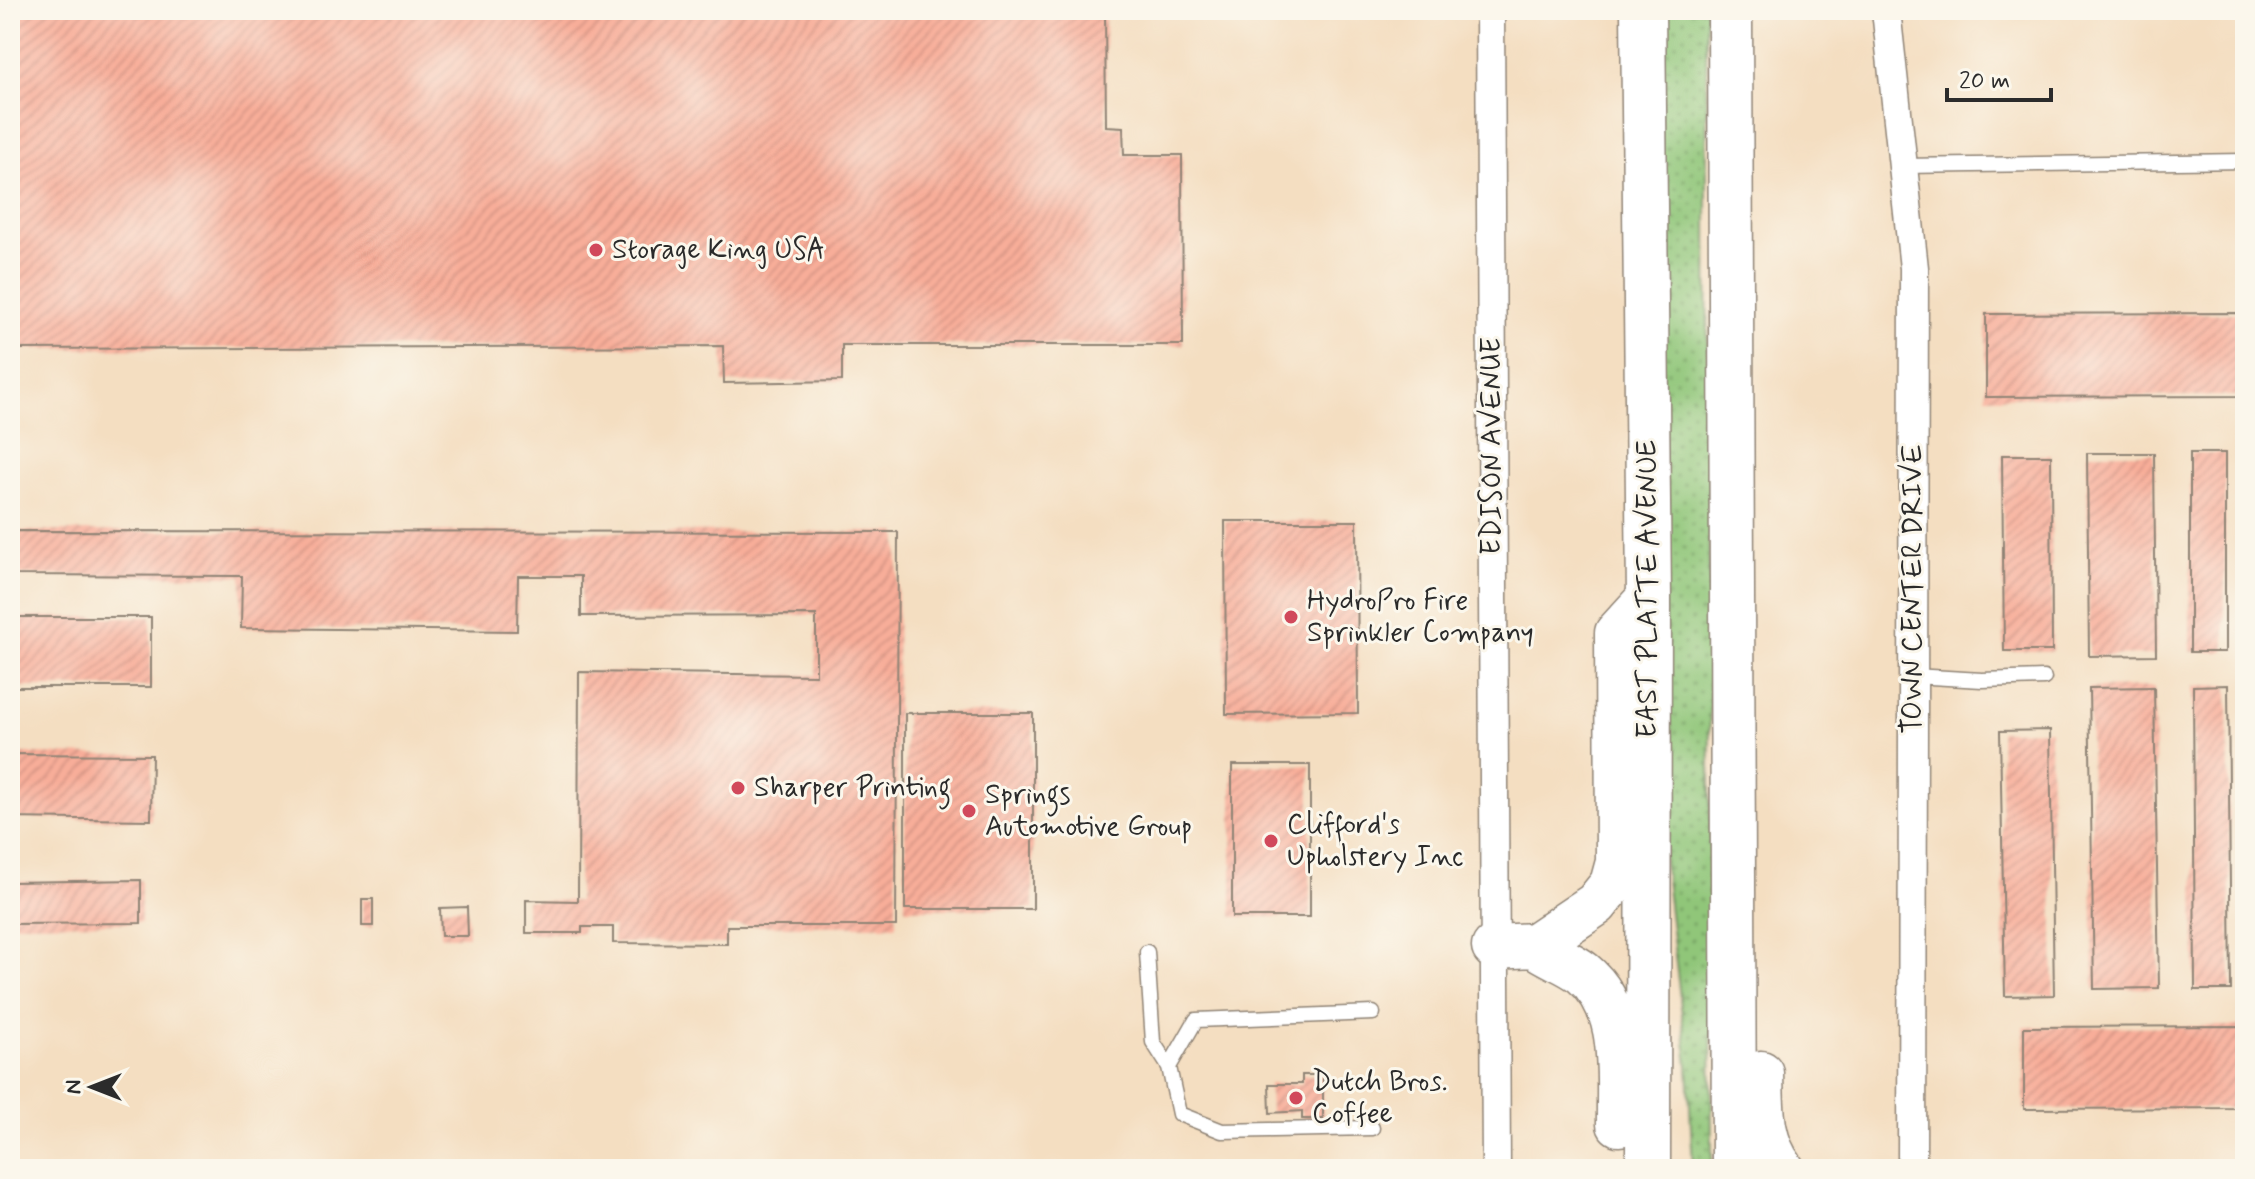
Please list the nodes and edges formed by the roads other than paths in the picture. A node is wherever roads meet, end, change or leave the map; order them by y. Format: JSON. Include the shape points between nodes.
{"nodes":[{"id":1,"x":1490,"y":10,"type":"edge"},
{"id":2,"x":1643,"y":10,"type":"edge"},
{"id":3,"x":1730,"y":10,"type":"edge"},
{"id":4,"x":1886,"y":10,"type":"edge"},
{"id":5,"x":2245,"y":161,"type":"edge"},
{"id":6,"x":1902,"y":166,"type":"junction"},
{"id":7,"x":1649,"y":598,"type":"junction"},
{"id":8,"x":1913,"y":676,"type":"junction"},
{"id":9,"x":2044,"y":678,"type":"dead end"},
{"id":10,"x":1734,"y":913,"type":"junction"},
{"id":11,"x":1514,"y":946,"type":"junction"},
{"id":12,"x":1147,"y":952,"type":"dead end"},
{"id":13,"x":1373,"y":1013,"type":"dead end"},
{"id":14,"x":1169,"y":1067,"type":"junction"},
{"id":15,"x":1372,"y":1128,"type":"dead end"},
{"id":16,"x":1496,"y":1169,"type":"edge"},
{"id":17,"x":1621,"y":1169,"type":"edge"},
{"id":18,"x":1648,"y":1169,"type":"edge"},
{"id":19,"x":1734,"y":1169,"type":"edge"},
{"id":20,"x":1782,"y":1169,"type":"edge"},
{"id":21,"x":1912,"y":1169,"type":"edge"}],
"edges":[{"from":1,"to":11,"type":"street","name":"EDISON AVENUE"},
{"from":2,"to":7,"type":"highway","name":"EAST PLATTE AVENUE"},
{"from":3,"to":10,"type":"highway"},
{"from":4,"to":6,"type":"street","name":"TOWN CENTER DRIVE"},
{"from":5,"to":6,"type":"lane"},
{"from":6,"to":8,"type":"street","name":"TOWN CENTER DRIVE","via":[[1914,268]]},
{"from":7,"to":11,"type":"highway","via":[[1617,633],[1618,862],[1612,884],[1596,904]]},
{"from":7,"to":18,"type":"highway","name":"EAST PLATTE AVENUE"},
{"from":8,"to":9,"type":"lane"},
{"from":8,"to":21,"type":"street","name":"TOWN CENTER DRIVE"},
{"from":10,"to":19,"type":"highway"},
{"from":10,"to":20,"type":"highway","via":[[1759,958],[1762,1120],[1770,1153]]},
{"from":11,"to":16,"type":"street","name":"EDISON AVENUE"},
{"from":11,"to":17,"type":"highway","via":[[1580,971],[1599,988],[1613,1016]]},
{"from":12,"to":14,"type":"lane","via":[[1153,1042]]},
{"from":13,"to":14,"type":"lane","via":[[1196,1020]]},
{"from":14,"to":15,"type":"lane","via":[[1179,1114],[1222,1131]]}]}
